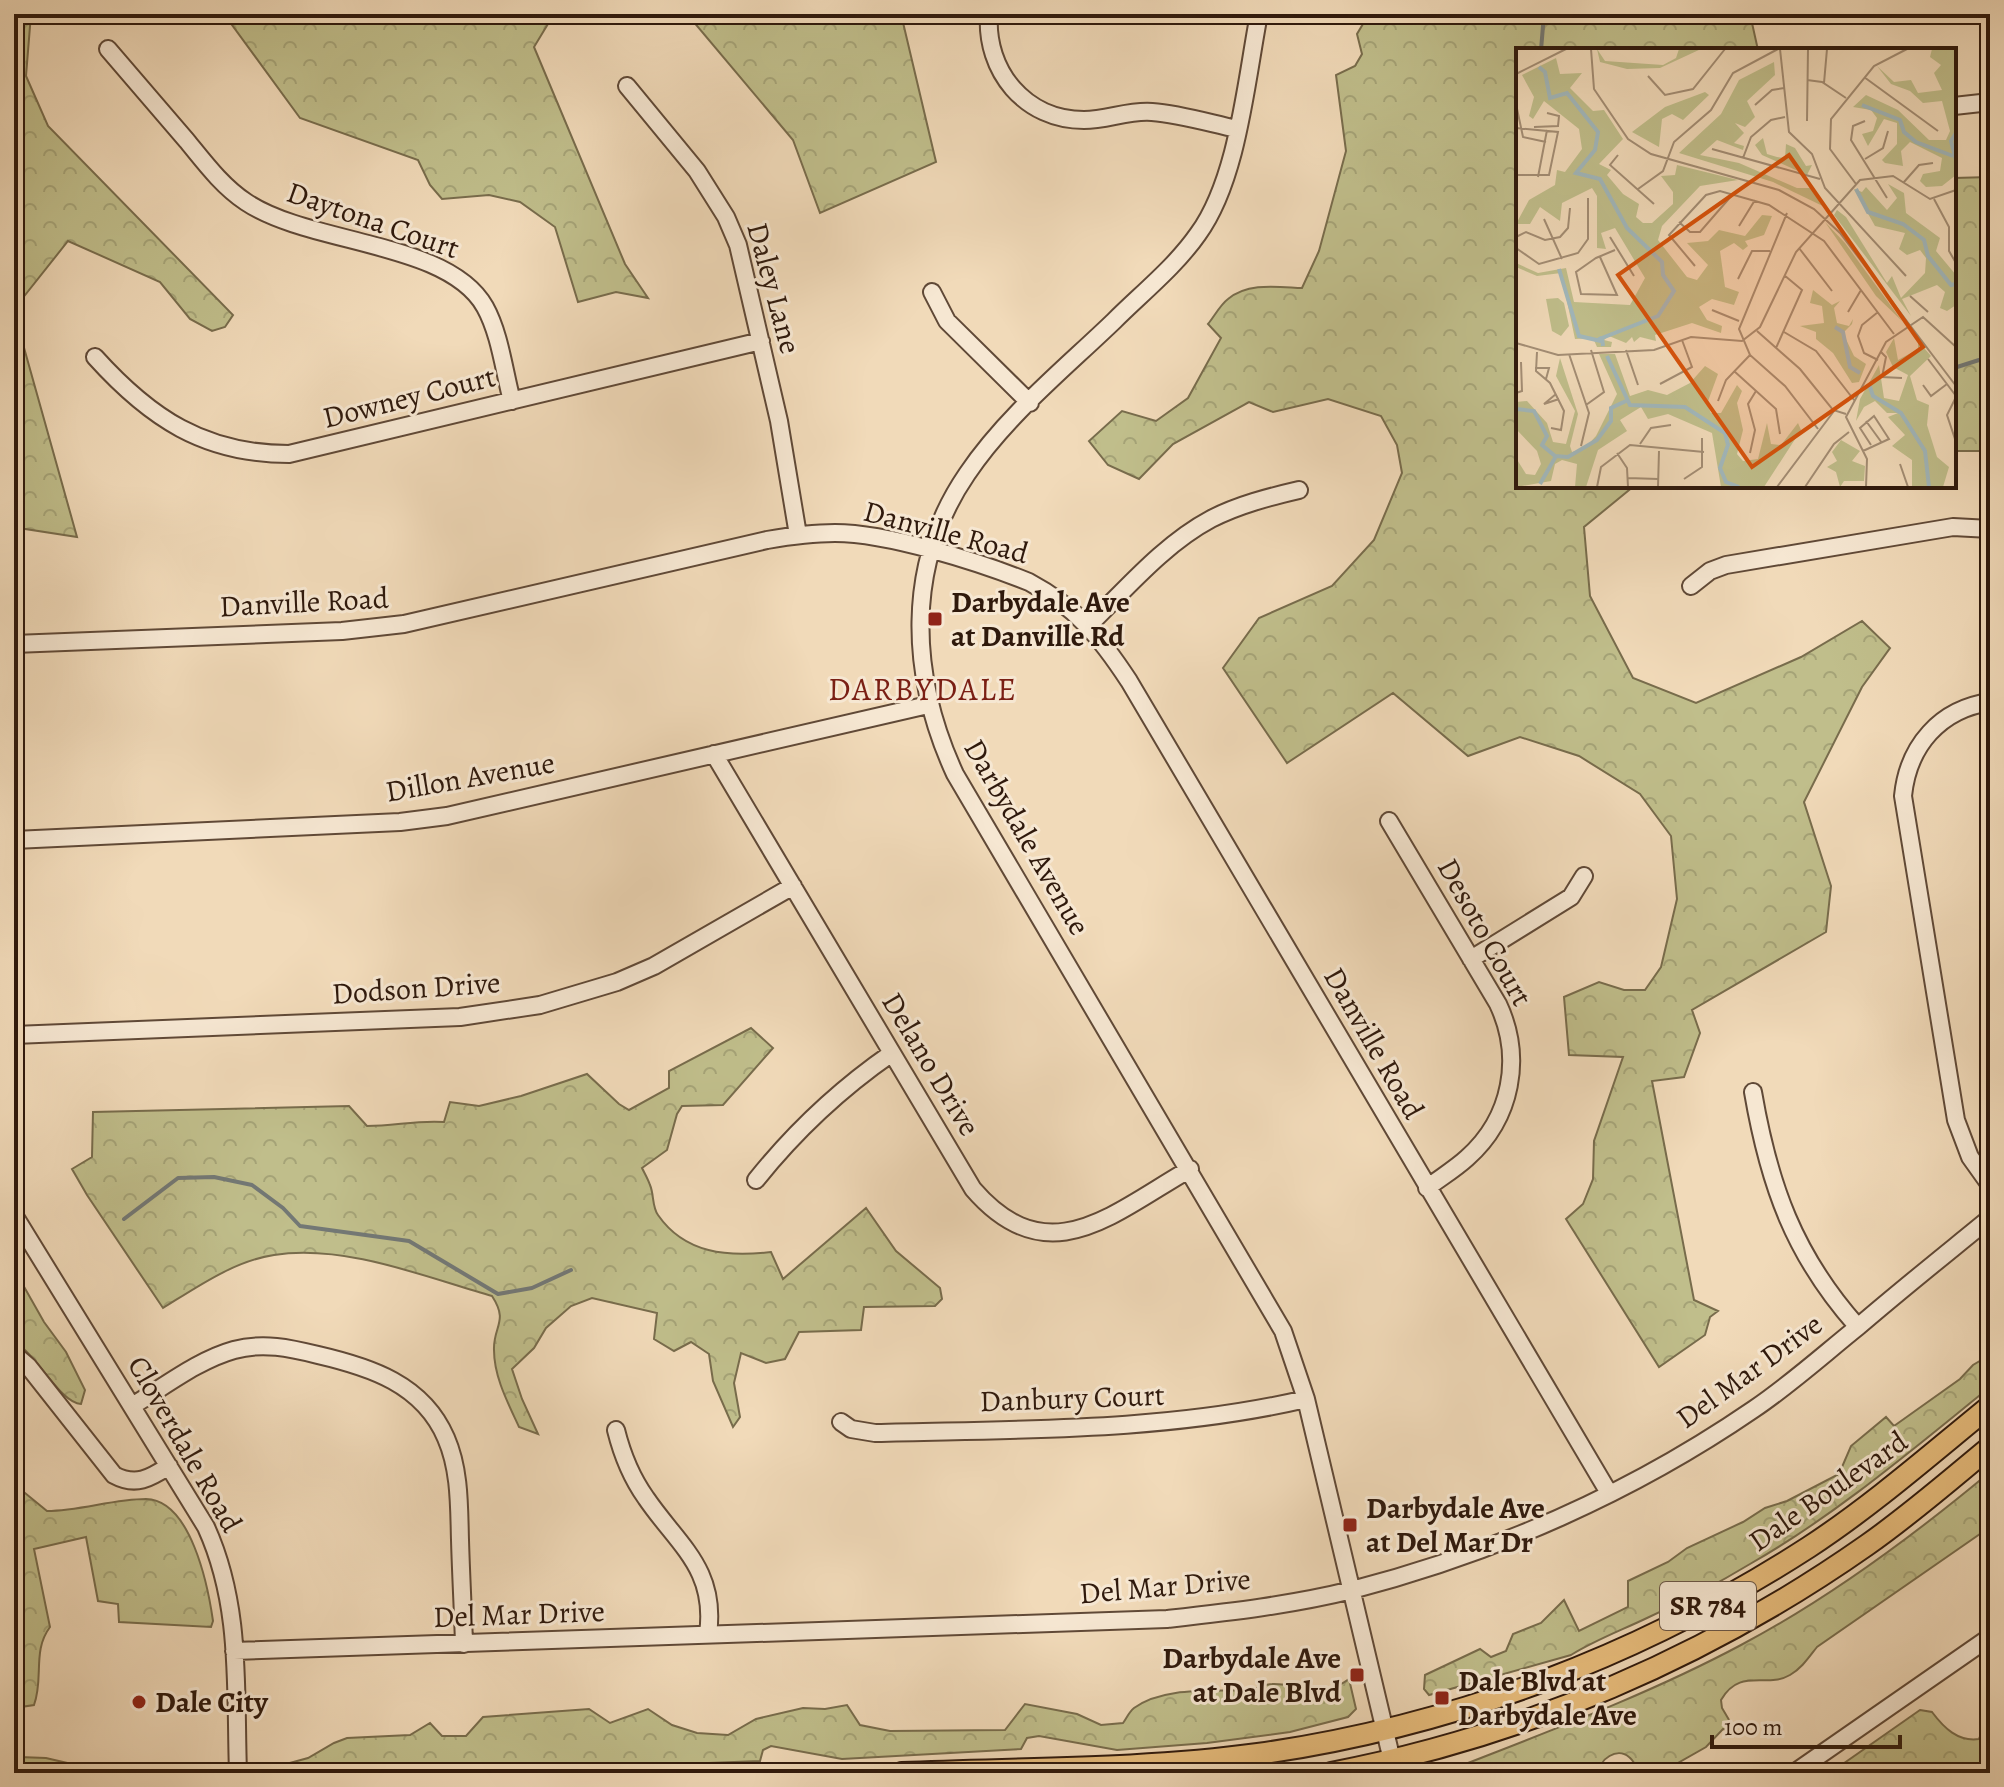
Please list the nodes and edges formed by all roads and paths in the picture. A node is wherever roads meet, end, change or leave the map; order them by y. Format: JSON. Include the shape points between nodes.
{"nodes":[{"id":1,"x":989,"y":14,"type":"edge"},
{"id":2,"x":1259,"y":14,"type":"edge"},
{"id":3,"x":108,"y":49,"type":"dead end"},
{"id":4,"x":627,"y":86,"type":"dead end"},
{"id":5,"x":1990,"y":102,"type":"edge"},
{"id":6,"x":1956,"y":106,"type":"edge"},
{"id":7,"x":1237,"y":129,"type":"junction"},
{"id":8,"x":932,"y":292,"type":"dead end"},
{"id":9,"x":761,"y":341,"type":"junction"},
{"id":10,"x":95,"y":357,"type":"dead end"},
{"id":11,"x":512,"y":401,"type":"junction"},
{"id":12,"x":1030,"y":403,"type":"junction"},
{"id":13,"x":1299,"y":490,"type":"dead end"},
{"id":14,"x":1990,"y":529,"type":"edge"},
{"id":15,"x":798,"y":535,"type":"junction"},
{"id":16,"x":931,"y":551,"type":"junction"},
{"id":17,"x":1691,"y":586,"type":"dead end"},
{"id":18,"x":1089,"y":625,"type":"junction"},
{"id":19,"x":14,"y":644,"type":"edge"},
{"id":20,"x":1990,"y":702,"type":"edge"},
{"id":21,"x":928,"y":705,"type":"junction"},
{"id":22,"x":714,"y":754,"type":"junction"},
{"id":23,"x":1389,"y":821,"type":"dead end"},
{"id":24,"x":14,"y":840,"type":"edge"},
{"id":25,"x":1584,"y":876,"type":"dead end"},
{"id":26,"x":793,"y":886,"type":"junction"},
{"id":27,"x":1471,"y":959,"type":"junction"},
{"id":28,"x":14,"y":1035,"type":"edge"},
{"id":29,"x":892,"y":1053,"type":"junction"},
{"id":30,"x":1753,"y":1092,"type":"dead end"},
{"id":31,"x":1190,"y":1169,"type":"junction"},
{"id":32,"x":756,"y":1180,"type":"dead end"},
{"id":33,"x":1990,"y":1185,"type":"edge"},
{"id":34,"x":1427,"y":1188,"type":"junction"},
{"id":35,"x":14,"y":1215,"type":"edge"},
{"id":36,"x":1990,"y":1218,"type":"edge"},
{"id":37,"x":1857,"y":1326,"type":"junction"},
{"id":38,"x":14,"y":1354,"type":"edge"},
{"id":39,"x":1306,"y":1399,"type":"junction"},
{"id":40,"x":132,"y":1406,"type":"junction"},
{"id":41,"x":1990,"y":1406,"type":"edge"},
{"id":42,"x":841,"y":1422,"type":"dead end"},
{"id":43,"x":616,"y":1430,"type":"dead end"},
{"id":44,"x":1990,"y":1447,"type":"edge"},
{"id":45,"x":169,"y":1466,"type":"junction"},
{"id":46,"x":1609,"y":1493,"type":"junction"},
{"id":47,"x":1350,"y":1590,"type":"junction"},
{"id":48,"x":708,"y":1634,"type":"junction"},
{"id":49,"x":1990,"y":1637,"type":"edge"},
{"id":50,"x":464,"y":1644,"type":"junction"},
{"id":51,"x":234,"y":1651,"type":"junction"},
{"id":52,"x":1385,"y":1730,"type":"junction"},
{"id":53,"x":1394,"y":1767,"type":"edge"},
{"id":54,"x":238,"y":1773,"type":"edge"},
{"id":55,"x":902,"y":1773,"type":"edge"},
{"id":56,"x":1331,"y":1773,"type":"edge"},
{"id":57,"x":1794,"y":1773,"type":"edge"}],
"edges":[{"from":1,"to":7,"type":"street","via":[[988,34],[998,70],[1017,92],[1047,112],[1082,120],[1155,112]]},
{"from":2,"to":7,"type":"street","name":"Darbydale Avenue"},
{"from":3,"to":11,"type":"street","name":"Daytona Court","via":[[216,176],[245,202],[284,221],[431,264],[463,281],[490,318]]},
{"from":4,"to":9,"type":"street","name":"Daley Lane","via":[[697,171],[726,217]]},
{"from":5,"to":6,"type":"street"},
{"from":7,"to":12,"type":"street","name":"Darbydale Avenue","via":[[1223,187],[1199,234]]},
{"from":8,"to":12,"type":"street","via":[[947,321]]},
{"from":9,"to":11,"type":"street","name":"Downey Court"},
{"from":9,"to":15,"type":"street","name":"Daley Lane"},
{"from":10,"to":11,"type":"street","name":"Downey Court","via":[[161,418],[210,441],[270,454],[307,451]]},
{"from":12,"to":16,"type":"street","name":"Darbydale Avenue","via":[[967,474]]},
{"from":13,"to":18,"type":"street","via":[[1228,511],[1194,529]]},
{"from":14,"to":17,"type":"street","via":[[1953,527],[1726,565]]},
{"from":15,"to":16,"type":"street","name":"Danville Road","via":[[861,535]]},
{"from":15,"to":19,"type":"street","name":"Danville Road","via":[[404,624]]},
{"from":16,"to":18,"type":"street","name":"Danville Road","via":[[1029,582]]},
{"from":16,"to":21,"type":"street","name":"Darbydale Avenue","via":[[920,614]]},
{"from":18,"to":34,"type":"street","name":"Danville Road","via":[[1129,681]]},
{"from":20,"to":33,"type":"street","via":[[1964,708],[1922,740],[1903,796],[1956,1120],[1970,1157]]},
{"from":21,"to":22,"type":"street","name":"Dillon Avenue"},
{"from":21,"to":31,"type":"street","name":"Darbydale Avenue","via":[[955,774]]},
{"from":22,"to":24,"type":"street","name":"Dillon Avenue","via":[[425,819]]},
{"from":22,"to":26,"type":"street","name":"Delano Drive"},
{"from":23,"to":27,"type":"street","name":"Desoto Court"},
{"from":25,"to":27,"type":"street","via":[[1571,897]]},
{"from":26,"to":28,"type":"street","name":"Dodson Drive","via":[[654,966],[540,1005],[460,1017]]},
{"from":26,"to":29,"type":"street","name":"Delano Drive"},
{"from":27,"to":34,"type":"street","name":"Desoto Court","via":[[1505,1019],[1511,1078],[1501,1111],[1480,1145]]},
{"from":29,"to":31,"type":"street","name":"Delano Drive","via":[[973,1189],[997,1214],[1024,1228],[1055,1233],[1089,1227]]},
{"from":29,"to":32,"type":"street","via":[[822,1107]]},
{"from":30,"to":37,"type":"street","via":[[1769,1169],[1790,1228],[1819,1279]]},
{"from":31,"to":39,"type":"street","name":"Darbydale Avenue","via":[[1278,1322]]},
{"from":34,"to":46,"type":"street","name":"Danville Road"},
{"from":35,"to":40,"type":"street","name":"Cloverdale Road"},
{"from":36,"to":37,"type":"street","name":"Del Mar Drive"},
{"from":37,"to":46,"type":"street","name":"Del Mar Drive","via":[[1755,1409]]},
{"from":38,"to":45,"type":"street","via":[[114,1475],[140,1481]]},
{"from":39,"to":42,"type":"street","name":"Danbury Court","via":[[1209,1419],[1124,1426],[875,1433]]},
{"from":39,"to":47,"type":"street","name":"Darbydale Avenue"},
{"from":40,"to":45,"type":"street","name":"Cloverdale Road"},
{"from":40,"to":50,"type":"street","via":[[214,1357],[247,1347],[300,1350],[360,1365],[397,1382],[429,1411],[454,1464]]},
{"from":41,"to":52,"type":"main road","name":"Dale Boulevard","number":"SR 784","via":[[1810,1546],[1686,1618],[1550,1679]]},
{"from":43,"to":48,"type":"street","via":[[638,1486],[701,1572]]},
{"from":44,"to":53,"type":"main road","name":"Dale Boulevard","number":"SR 784","via":[[1869,1544],[1704,1645],[1563,1707]]},
{"from":45,"to":51,"type":"street","name":"Cloverdale Road","via":[[217,1552],[231,1605]]},
{"from":46,"to":47,"type":"street","name":"Del Mar Drive","via":[[1499,1543]]},
{"from":47,"to":48,"type":"street","name":"Del Mar Drive","via":[[1167,1619]]},
{"from":47,"to":52,"type":"street","name":"Darbydale Avenue"},
{"from":48,"to":50,"type":"street","name":"Del Mar Drive"},
{"from":49,"to":57,"type":"street"},
{"from":50,"to":51,"type":"street","name":"Del Mar Drive"},
{"from":51,"to":54,"type":"street","name":"Cloverdale Road"},
{"from":52,"to":53,"type":"street","name":"Darbydale Avenue"},
{"from":52,"to":55,"type":"main road","name":"Dale Boulevard","number":"SR 784","via":[[1207,1760]]},
{"from":53,"to":56,"type":"main road","name":"Dale Boulevard","number":"SR 784"}]}
